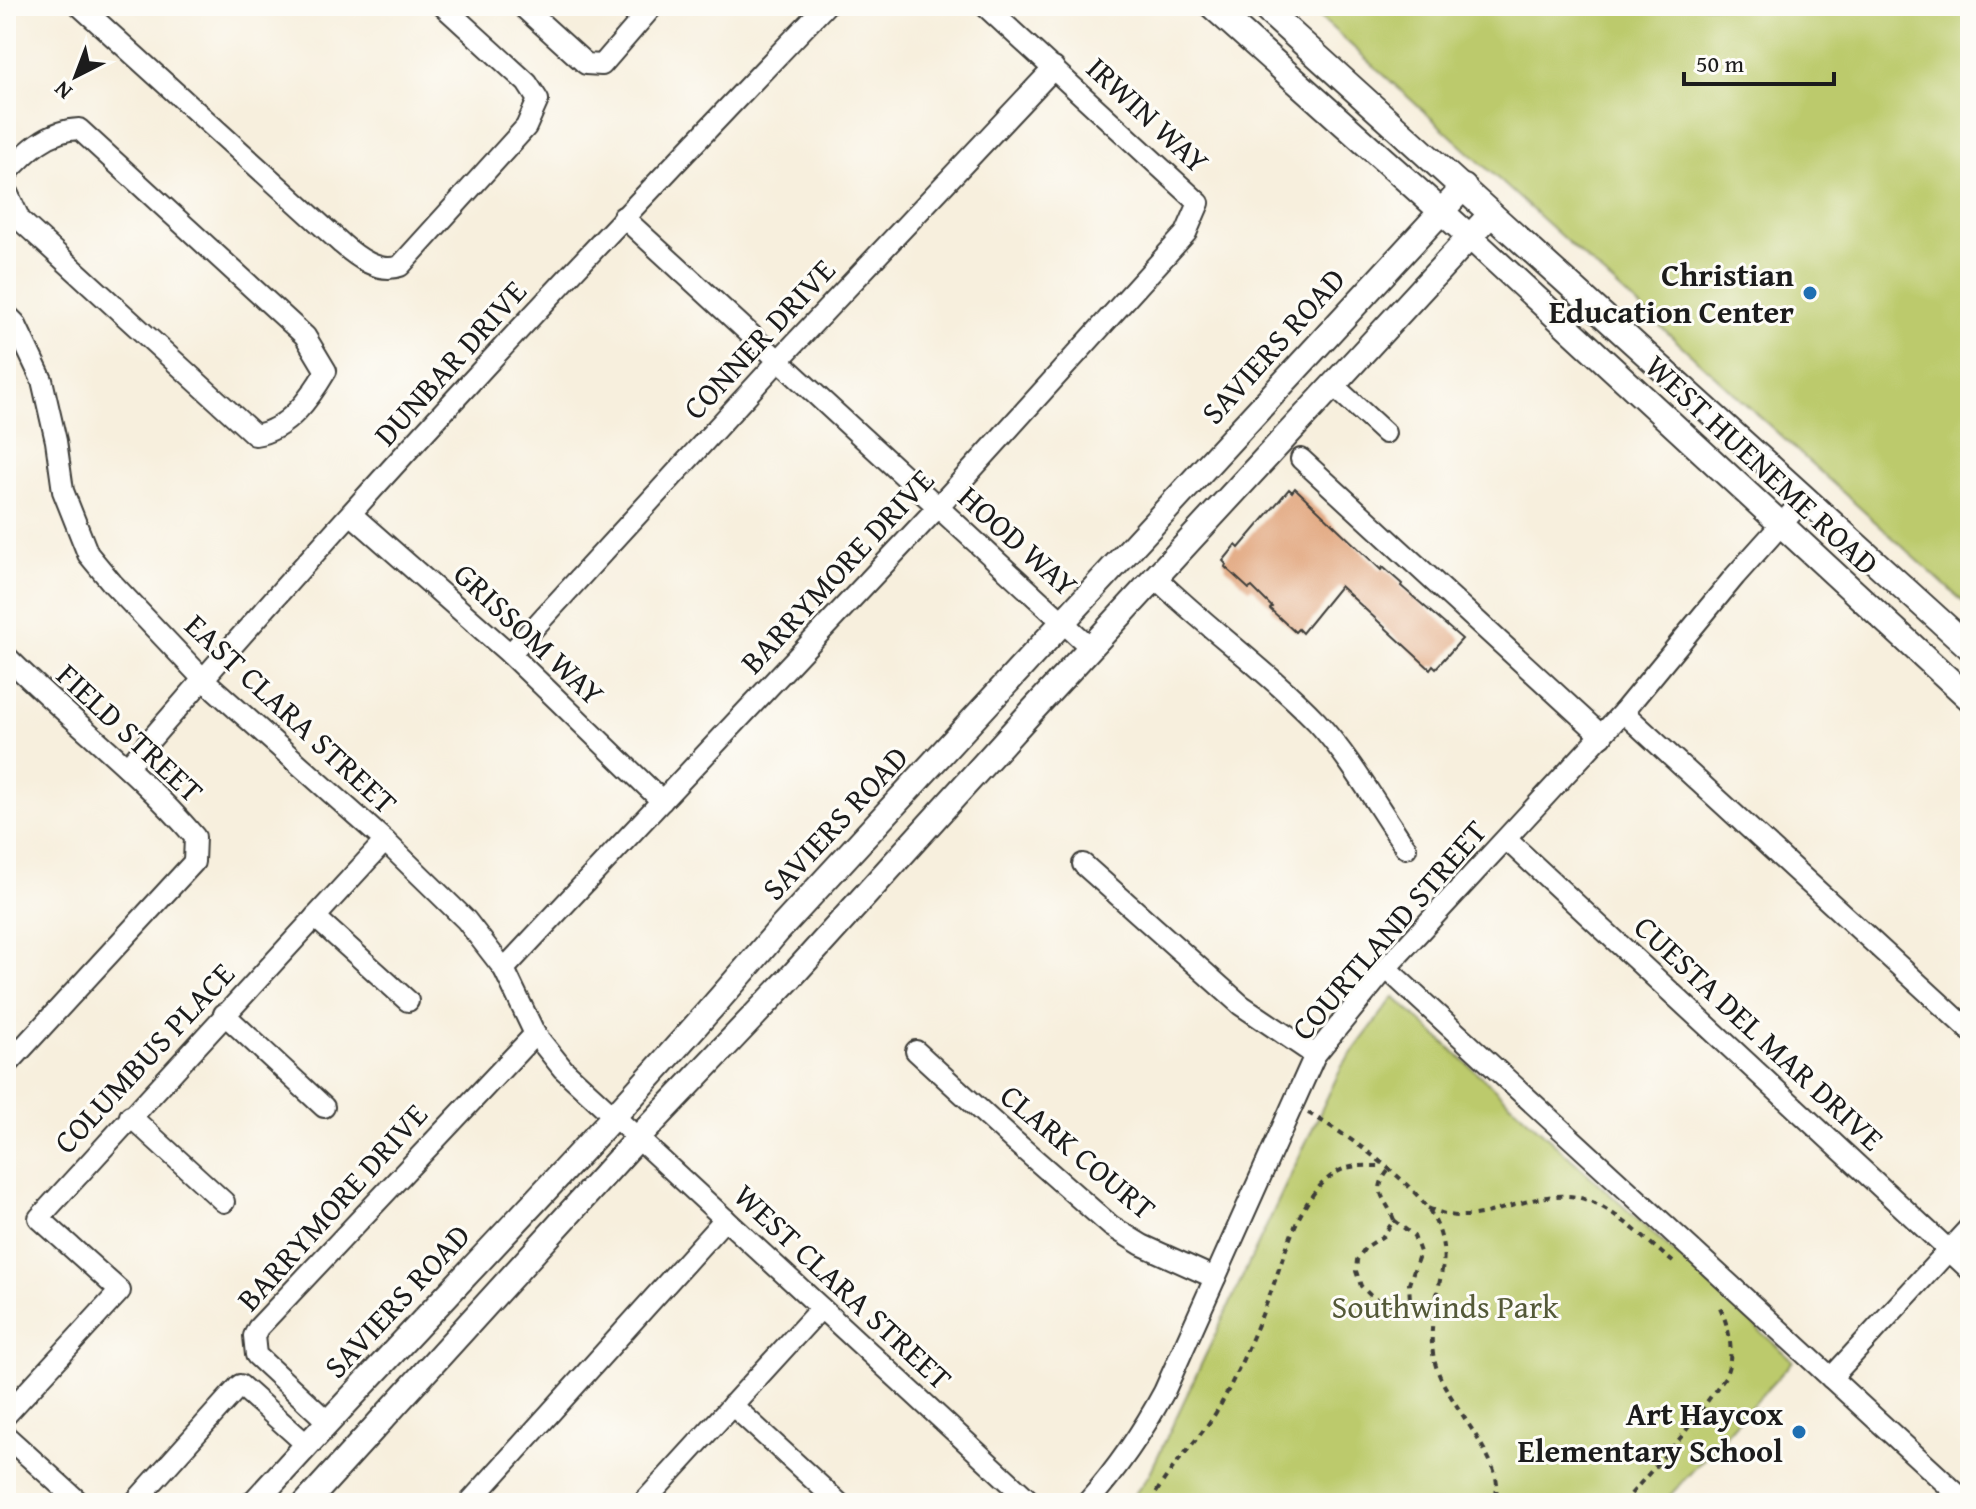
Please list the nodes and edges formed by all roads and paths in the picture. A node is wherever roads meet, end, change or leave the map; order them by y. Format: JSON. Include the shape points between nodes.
{"nodes":[{"id":1,"x":80,"y":6,"type":"edge"},
{"id":2,"x":443,"y":6,"type":"edge"},
{"id":3,"x":522,"y":6,"type":"edge"},
{"id":4,"x":653,"y":6,"type":"edge"},
{"id":5,"x":825,"y":6,"type":"edge"},
{"id":6,"x":1212,"y":6,"type":"edge"},
{"id":7,"x":1262,"y":6,"type":"edge"},
{"id":8,"x":992,"y":8,"type":"edge"},
{"id":9,"x":1054,"y":68,"type":"junction"},
{"id":10,"x":6,"y":174,"type":"edge"},
{"id":11,"x":1464,"y":187,"type":"junction"},
{"id":12,"x":6,"y":190,"type":"edge"},
{"id":13,"x":1199,"y":203,"type":"joint"},
{"id":14,"x":1441,"y":211,"type":"junction"},
{"id":15,"x":1491,"y":214,"type":"junction"},
{"id":16,"x":623,"y":217,"type":"junction"},
{"id":17,"x":1470,"y":237,"type":"junction"},
{"id":18,"x":6,"y":314,"type":"edge"},
{"id":19,"x":780,"y":359,"type":"junction"},
{"id":20,"x":1334,"y":386,"type":"junction"},
{"id":21,"x":1385,"y":433,"type":"dead end"},
{"id":22,"x":1301,"y":459,"type":"dead end"},
{"id":23,"x":1805,"y":498,"type":"junction"},
{"id":24,"x":937,"y":508,"type":"junction"},
{"id":25,"x":351,"y":514,"type":"junction"},
{"id":26,"x":1780,"y":526,"type":"junction"},
{"id":27,"x":1156,"y":578,"type":"junction"},
{"id":28,"x":1063,"y":623,"type":"junction"},
{"id":29,"x":1091,"y":648,"type":"junction"},
{"id":30,"x":1970,"y":648,"type":"edge"},
{"id":31,"x":510,"y":654,"type":"junction"},
{"id":32,"x":6,"y":656,"type":"edge"},
{"id":33,"x":203,"y":679,"type":"junction"},
{"id":34,"x":1970,"y":699,"type":"edge"},
{"id":35,"x":1623,"y":712,"type":"junction"},
{"id":36,"x":1602,"y":736,"type":"junction"},
{"id":37,"x":127,"y":767,"type":"junction"},
{"id":38,"x":662,"y":801,"type":"junction"},
{"id":39,"x":1507,"y":840,"type":"junction"},
{"id":40,"x":385,"y":841,"type":"junction"},
{"id":41,"x":1406,"y":848,"type":"dead end"},
{"id":42,"x":1083,"y":864,"type":"dead end"},
{"id":43,"x":315,"y":917,"type":"junction"},
{"id":44,"x":1386,"y":968,"type":"junction"},
{"id":45,"x":504,"y":969,"type":"junction"},
{"id":46,"x":408,"y":1001,"type":"dead end"},
{"id":47,"x":224,"y":1014,"type":"junction"},
{"id":48,"x":1970,"y":1031,"type":"edge"},
{"id":49,"x":535,"y":1034,"type":"junction"},
{"id":50,"x":916,"y":1051,"type":"dead end"},
{"id":51,"x":1315,"y":1055,"type":"junction"},
{"id":52,"x":6,"y":1066,"type":"edge"},
{"id":53,"x":1293,"y":1105,"type":"junction"},
{"id":54,"x":324,"y":1107,"type":"dead end"},
{"id":55,"x":130,"y":1116,"type":"junction"},
{"id":56,"x":612,"y":1116,"type":"junction"},
{"id":57,"x":637,"y":1139,"type":"junction"},
{"id":58,"x":1383,"y":1166,"type":"junction"},
{"id":59,"x":1388,"y":1171,"type":"junction"},
{"id":60,"x":224,"y":1202,"type":"dead end"},
{"id":61,"x":1428,"y":1208,"type":"junction"},
{"id":62,"x":725,"y":1219,"type":"junction"},
{"id":63,"x":1394,"y":1220,"type":"junction"},
{"id":64,"x":1970,"y":1227,"type":"edge"},
{"id":65,"x":1949,"y":1250,"type":"junction"},
{"id":66,"x":1682,"y":1268,"type":"dead end"},
{"id":67,"x":1970,"y":1270,"type":"edge"},
{"id":68,"x":1215,"y":1278,"type":"junction"},
{"id":69,"x":1710,"y":1295,"type":"dead end"},
{"id":70,"x":1410,"y":1300,"type":"junction"},
{"id":71,"x":1435,"y":1307,"type":"junction"},
{"id":72,"x":821,"y":1308,"type":"junction"},
{"id":73,"x":1831,"y":1378,"type":"junction"},
{"id":74,"x":732,"y":1405,"type":"junction"},
{"id":75,"x":6,"y":1415,"type":"edge"},
{"id":76,"x":328,"y":1422,"type":"junction"},
{"id":77,"x":6,"y":1436,"type":"edge"},
{"id":78,"x":307,"y":1445,"type":"junction"},
{"id":79,"x":649,"y":1501,"type":"edge"},
{"id":80,"x":80,"y":1503,"type":"edge"},
{"id":81,"x":134,"y":1503,"type":"edge"},
{"id":82,"x":254,"y":1503,"type":"edge"},
{"id":83,"x":306,"y":1503,"type":"edge"},
{"id":84,"x":469,"y":1503,"type":"edge"},
{"id":85,"x":839,"y":1503,"type":"edge"},
{"id":86,"x":1032,"y":1503,"type":"edge"},
{"id":87,"x":1087,"y":1503,"type":"edge"},
{"id":88,"x":1151,"y":1503,"type":"edge"},
{"id":89,"x":1494,"y":1503,"type":"edge"},
{"id":90,"x":1623,"y":1503,"type":"edge"},
{"id":91,"x":1967,"y":1503,"type":"edge"}],
"edges":[{"from":1,"to":2,"type":"street","via":[[342,244],[363,260],[393,269],[526,127],[538,100],[527,83]]},
{"from":3,"to":4,"type":"street","via":[[586,64],[602,65]]},
{"from":5,"to":16,"type":"street","name":"DUNBAR DRIVE"},
{"from":6,"to":14,"type":"main road","name":"WEST HUENEME ROAD"},
{"from":7,"to":11,"type":"main road","name":"WEST HUENEME ROAD"},
{"from":8,"to":9,"type":"street","name":"IRWIN WAY"},
{"from":9,"to":13,"type":"street","name":"IRWIN WAY"},
{"from":9,"to":19,"type":"street","name":"CONNER DRIVE"},
{"from":10,"to":12,"type":"street","via":[[61,129],[79,129],[305,336],[326,371],[315,390],[272,432],[255,435],[20,220]]},
{"from":11,"to":14,"type":"main road","name":"SAVIERS ROAD"},
{"from":11,"to":15,"type":"main road","name":"WEST HUENEME ROAD"},
{"from":13,"to":24,"type":"street","name":"BARRYMORE DRIVE","via":[[1186,233]]},
{"from":14,"to":17,"type":"main road","name":"WEST HUENEME ROAD"},
{"from":14,"to":28,"type":"main road","name":"SAVIERS ROAD"},
{"from":15,"to":17,"type":"main road"},
{"from":15,"to":23,"type":"main road","name":"WEST HUENEME ROAD"},
{"from":16,"to":19,"type":"street","name":"HOOD WAY"},
{"from":16,"to":25,"type":"street","name":"DUNBAR DRIVE"},
{"from":17,"to":20,"type":"main road"},
{"from":17,"to":26,"type":"main road","name":"WEST HUENEME ROAD"},
{"from":18,"to":33,"type":"street","name":"EAST CLARA STREET","via":[[42,380],[63,491],[88,554]]},
{"from":19,"to":24,"type":"street","name":"HOOD WAY"},
{"from":19,"to":31,"type":"street","name":"CONNER DRIVE"},
{"from":20,"to":21,"type":"street"},
{"from":20,"to":27,"type":"main road"},
{"from":22,"to":36,"type":"street"},
{"from":23,"to":26,"type":"street","name":"COURTLAND STREET"},
{"from":23,"to":30,"type":"main road","name":"WEST HUENEME ROAD"},
{"from":24,"to":28,"type":"street","name":"HOOD WAY"},
{"from":24,"to":38,"type":"street","name":"BARRYMORE DRIVE"},
{"from":25,"to":31,"type":"street","name":"GRISSOM WAY"},
{"from":25,"to":33,"type":"street","name":"DUNBAR DRIVE"},
{"from":26,"to":34,"type":"main road","name":"WEST HUENEME ROAD"},
{"from":26,"to":35,"type":"street","name":"COURTLAND STREET"},
{"from":27,"to":29,"type":"main road"},
{"from":27,"to":41,"type":"street","via":[[1315,720],[1344,753]]},
{"from":28,"to":29,"type":"street","name":"HOOD WAY"},
{"from":28,"to":56,"type":"main road","name":"SAVIERS ROAD"},
{"from":29,"to":57,"type":"main road"},
{"from":31,"to":38,"type":"street","name":"GRISSOM WAY"},
{"from":32,"to":37,"type":"street","name":"FIELD STREET"},
{"from":33,"to":37,"type":"street","name":"DUNBAR DRIVE"},
{"from":33,"to":40,"type":"street","name":"EAST CLARA STREET"},
{"from":35,"to":36,"type":"street","name":"COURTLAND STREET"},
{"from":35,"to":48,"type":"street"},
{"from":36,"to":39,"type":"street","name":"COURTLAND STREET"},
{"from":37,"to":52,"type":"street","name":"FIELD STREET","via":[[195,837],[194,862]]},
{"from":38,"to":45,"type":"street","name":"BARRYMORE DRIVE"},
{"from":39,"to":44,"type":"street","name":"COURTLAND STREET"},
{"from":39,"to":65,"type":"street","name":"CUESTA DEL MAR DRIVE"},
{"from":40,"to":43,"type":"street","name":"COLUMBUS PLACE"},
{"from":40,"to":45,"type":"street","name":"EAST CLARA STREET","via":[[466,920]]},
{"from":42,"to":51,"type":"street","via":[[1241,1005]]},
{"from":43,"to":46,"type":"street"},
{"from":43,"to":47,"type":"street","name":"COLUMBUS PLACE"},
{"from":44,"to":51,"type":"street","name":"COURTLAND STREET"},
{"from":44,"to":73,"type":"street"},
{"from":45,"to":49,"type":"street","name":"EAST CLARA STREET"},
{"from":47,"to":54,"type":"street"},
{"from":47,"to":55,"type":"street","name":"COLUMBUS PLACE"},
{"from":49,"to":56,"type":"street","name":"EAST CLARA STREET"},
{"from":49,"to":76,"type":"street","name":"BARRYMORE DRIVE","via":[[258,1328],[256,1355]]},
{"from":50,"to":68,"type":"street","name":"CLARK COURT","via":[[1111,1226]]},
{"from":51,"to":53,"type":"street","name":"COURTLAND STREET"},
{"from":53,"to":58,"type":"path"},
{"from":53,"to":68,"type":"street","name":"COURTLAND STREET"},
{"from":55,"to":60,"type":"street"},
{"from":55,"to":75,"type":"street","name":"COLUMBUS PLACE","via":[[39,1218],[120,1291]]},
{"from":56,"to":57,"type":"street","name":"WEST CLARA STREET"},
{"from":56,"to":76,"type":"main road","name":"SAVIERS ROAD"},
{"from":57,"to":62,"type":"street","name":"WEST CLARA STREET"},
{"from":57,"to":83,"type":"main road"},
{"from":58,"to":59,"type":"path"},
{"from":58,"to":88,"type":"path","via":[[1358,1165],[1331,1175],[1304,1209],[1226,1395]]},
{"from":59,"to":61,"type":"path"},
{"from":59,"to":63,"type":"path","via":[[1379,1188]]},
{"from":61,"to":66,"type":"path","via":[[1461,1216],[1556,1196],[1578,1197],[1611,1213]]},
{"from":61,"to":71,"type":"path","via":[[1443,1244]]},
{"from":62,"to":72,"type":"street","name":"WEST CLARA STREET"},
{"from":62,"to":84,"type":"street"},
{"from":63,"to":70,"type":"path","via":[[1414,1236],[1420,1252],[1409,1284]]},
{"from":63,"to":70,"type":"path","via":[[1360,1253],[1356,1271],[1373,1298],[1393,1304]]},
{"from":64,"to":65,"type":"street"},
{"from":65,"to":67,"type":"street","name":"CUESTA DEL MAR DRIVE"},
{"from":65,"to":73,"type":"street"},
{"from":68,"to":87,"type":"street","name":"COURTLAND STREET","via":[[1143,1432]]},
{"from":69,"to":90,"type":"path","via":[[1724,1316],[1729,1367],[1682,1436]]},
{"from":70,"to":71,"type":"path"},
{"from":71,"to":89,"type":"path","via":[[1431,1332],[1437,1369],[1489,1461],[1497,1484]]},
{"from":72,"to":74,"type":"street"},
{"from":72,"to":86,"type":"street","name":"WEST CLARA STREET"},
{"from":73,"to":91,"type":"street"},
{"from":74,"to":79,"type":"street"},
{"from":74,"to":85,"type":"street"},
{"from":76,"to":78,"type":"main road","name":"SAVIERS ROAD"},
{"from":77,"to":80,"type":"street"},
{"from":78,"to":81,"type":"street","via":[[240,1385]]},
{"from":78,"to":82,"type":"main road","name":"SAVIERS ROAD"}]}
